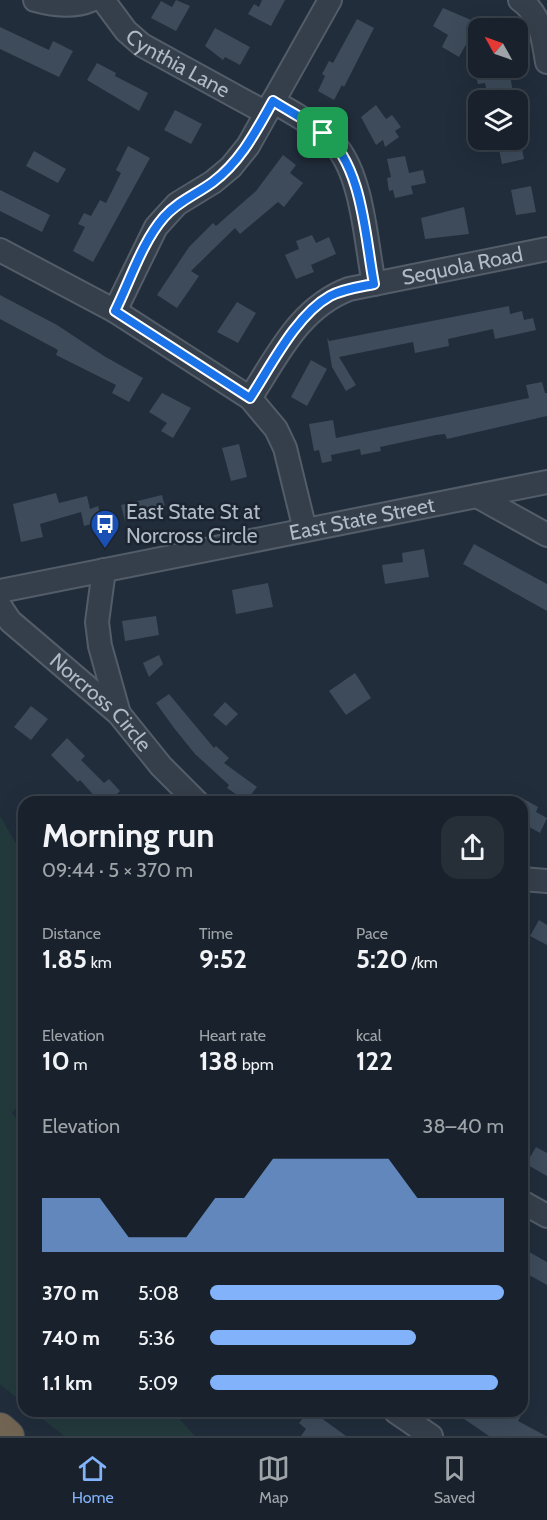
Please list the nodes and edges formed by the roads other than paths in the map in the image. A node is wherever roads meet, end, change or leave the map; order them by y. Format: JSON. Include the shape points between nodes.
{"nodes":[{"id":1,"x":35,"y":0,"type":"edge"},
{"id":2,"x":91,"y":0,"type":"edge"},
{"id":3,"x":103,"y":0,"type":"edge"},
{"id":4,"x":330,"y":0,"type":"edge"},
{"id":5,"x":520,"y":0,"type":"edge"},
{"id":6,"x":547,"y":62,"type":"edge"},
{"id":7,"x":270,"y":107,"type":"junction"},
{"id":8,"x":547,"y":249,"type":"edge"},
{"id":9,"x":0,"y":250,"type":"edge"},
{"id":10,"x":374,"y":284,"type":"junction"},
{"id":11,"x":115,"y":311,"type":"junction"},
{"id":12,"x":250,"y":398,"type":"junction"},
{"id":13,"x":547,"y":482,"type":"edge"},
{"id":14,"x":477,"y":496,"type":"junction"},
{"id":15,"x":304,"y":530,"type":"junction"},
{"id":16,"x":547,"y":535,"type":"edge"},
{"id":17,"x":104,"y":570,"type":"junction"},
{"id":18,"x":0,"y":591,"type":"edge"},
{"id":19,"x":0,"y":606,"type":"edge"},
{"id":20,"x":119,"y":714,"type":"junction"},
{"id":21,"x":191,"y":796,"type":"edge"},
{"id":22,"x":528,"y":879,"type":"edge"},
{"id":23,"x":547,"y":881,"type":"edge"},
{"id":24,"x":528,"y":1205,"type":"edge"},
{"id":25,"x":547,"y":1216,"type":"edge"},
{"id":26,"x":403,"y":1417,"type":"edge"},
{"id":27,"x":0,"y":1429,"type":"edge"},
{"id":28,"x":8,"y":1436,"type":"edge"},
{"id":29,"x":431,"y":1436,"type":"edge"}],
"edges":[{"from":1,"to":2,"type":"street","via":[[70,5]]},
{"from":3,"to":7,"type":"street","name":"Cynthia Lane","via":[[142,45]]},
{"from":4,"to":7,"type":"street"},
{"from":5,"to":6,"type":"street","via":[[541,28]]},
{"from":7,"to":10,"type":"street","name":"Cynthia Lane","via":[[323,133],[347,162]]},
{"from":7,"to":11,"type":"street","via":[[231,167],[177,204],[160,222]]},
{"from":8,"to":10,"type":"street","name":"Sequola Road"},
{"from":9,"to":11,"type":"street"},
{"from":10,"to":12,"type":"street","name":"Sequola Road","via":[[340,292],[316,305],[303,318]]},
{"from":11,"to":12,"type":"street"},
{"from":12,"to":15,"type":"street","via":[[276,429],[285,448]]},
{"from":13,"to":14,"type":"street","name":"East State Street"},
{"from":14,"to":15,"type":"street","name":"East State Street"},
{"from":14,"to":16,"type":"street"},
{"from":15,"to":17,"type":"street","name":"East State Street"},
{"from":17,"to":18,"type":"street","name":"East State Street"},
{"from":17,"to":20,"type":"street","via":[[97,622]]},
{"from":19,"to":20,"type":"street","name":"Norcross Circle","via":[[10,621]]},
{"from":20,"to":21,"type":"street","name":"Norcross Circle"},
{"from":22,"to":23,"type":"street"},
{"from":24,"to":25,"type":"street"},
{"from":26,"to":29,"type":"street"},
{"from":27,"to":28,"type":"highway"}]}
